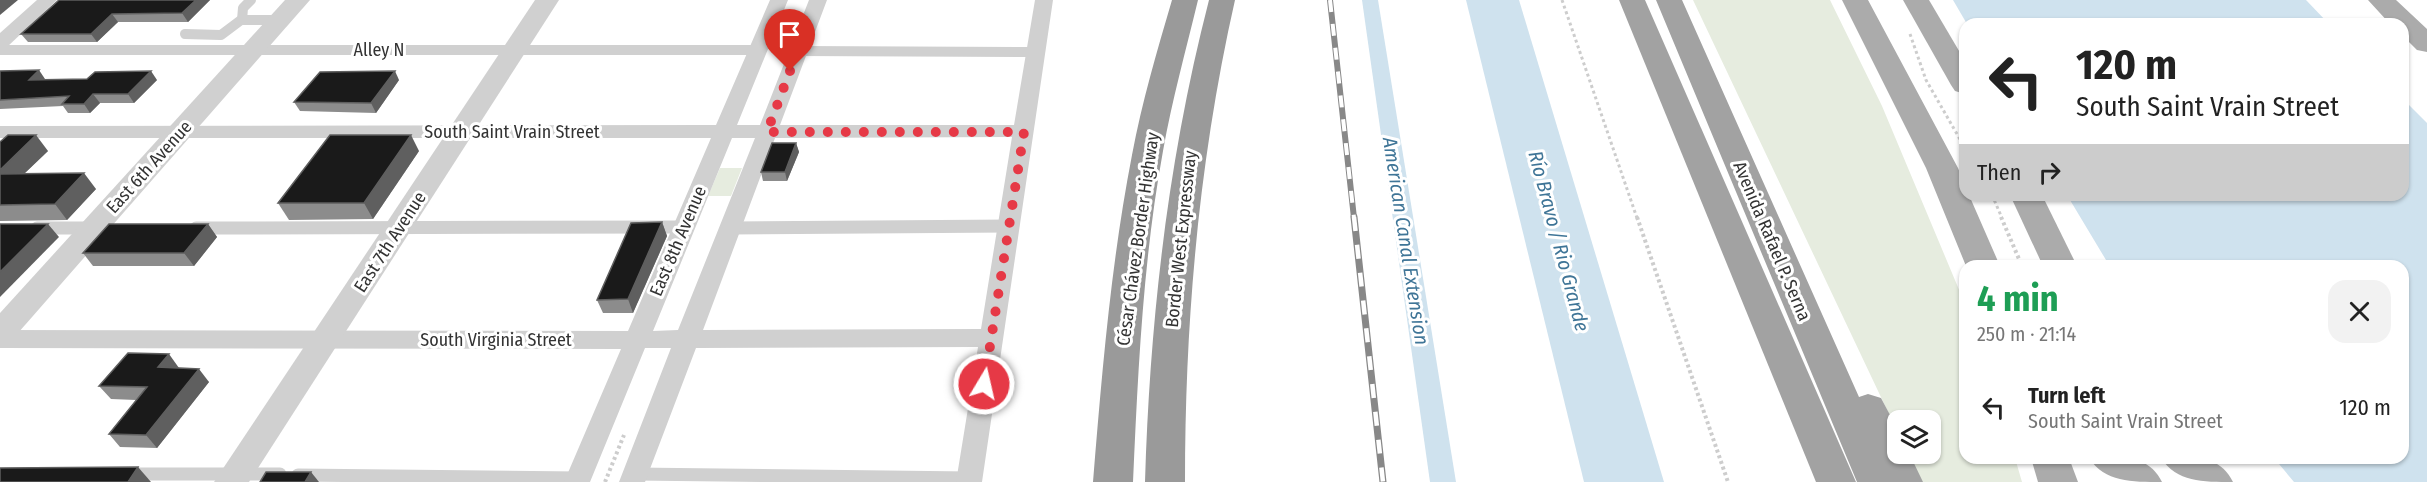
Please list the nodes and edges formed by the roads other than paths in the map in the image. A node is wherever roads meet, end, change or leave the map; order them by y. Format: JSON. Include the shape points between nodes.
{"nodes":[{"id":1,"x":48,"y":0,"type":"edge"},
{"id":2,"x":250,"y":0,"type":"edge"},
{"id":3,"x":547,"y":0,"type":"edge"},
{"id":4,"x":779,"y":0,"type":"edge"},
{"id":5,"x":818,"y":0,"type":"edge"},
{"id":6,"x":1044,"y":0,"type":"edge"},
{"id":7,"x":1185,"y":0,"type":"edge"},
{"id":8,"x":1222,"y":0,"type":"edge"},
{"id":9,"x":1632,"y":0,"type":"edge"},
{"id":10,"x":1669,"y":0,"type":"edge"},
{"id":11,"x":1855,"y":0,"type":"edge"},
{"id":12,"x":1916,"y":0,"type":"edge"},
{"id":13,"x":2358,"y":0,"type":"edge"},
{"id":14,"x":2381,"y":0,"type":"edge"},
{"id":15,"x":289,"y":10,"type":"edge"},
{"id":16,"x":2378,"y":18,"type":"edge"},
{"id":17,"x":2398,"y":18,"type":"edge"},
{"id":18,"x":242,"y":20,"type":"junction"},
{"id":19,"x":185,"y":34,"type":"dead end"},
{"id":20,"x":2414,"y":35,"type":"edge"},
{"id":21,"x":0,"y":43,"type":"edge"},
{"id":22,"x":514,"y":50,"type":"junction"},
{"id":23,"x":758,"y":50,"type":"junction"},
{"id":24,"x":0,"y":51,"type":"edge"},
{"id":25,"x":253,"y":51,"type":"junction"},
{"id":26,"x":798,"y":51,"type":"junction"},
{"id":27,"x":1036,"y":52,"type":"junction"},
{"id":28,"x":2427,"y":68,"type":"edge"},
{"id":29,"x":1959,"y":75,"type":"edge"},
{"id":30,"x":0,"y":132,"type":"edge"},
{"id":31,"x":179,"y":132,"type":"junction"},
{"id":32,"x":462,"y":132,"type":"junction"},
{"id":33,"x":723,"y":132,"type":"junction"},
{"id":34,"x":767,"y":132,"type":"junction"},
{"id":35,"x":1024,"y":132,"type":"junction"},
{"id":36,"x":2028,"y":201,"type":"edge"},
{"id":37,"x":1010,"y":226,"type":"junction"},
{"id":38,"x":683,"y":227,"type":"junction"},
{"id":39,"x":24,"y":228,"type":"edge"},
{"id":40,"x":100,"y":228,"type":"junction"},
{"id":41,"x":188,"y":228,"type":"edge"},
{"id":42,"x":730,"y":228,"type":"junction"},
{"id":43,"x":399,"y":229,"type":"junction"},
{"id":44,"x":1980,"y":260,"type":"edge"},
{"id":45,"x":2057,"y":260,"type":"edge"},
{"id":46,"x":0,"y":333,"type":"edge"},
{"id":47,"x":992,"y":338,"type":"junction"},
{"id":48,"x":0,"y":339,"type":"edge"},
{"id":49,"x":636,"y":339,"type":"junction"},
{"id":50,"x":688,"y":339,"type":"junction"},
{"id":51,"x":324,"y":341,"type":"junction"},
{"id":52,"x":2052,"y":464,"type":"edge"},
{"id":53,"x":2116,"y":464,"type":"edge"},
{"id":54,"x":2142,"y":464,"type":"edge"},
{"id":55,"x":2188,"y":464,"type":"edge"},
{"id":56,"x":118,"y":474,"type":"edge"},
{"id":57,"x":233,"y":478,"type":"edge"},
{"id":58,"x":634,"y":478,"type":"edge"},
{"id":59,"x":578,"y":480,"type":"edge"},
{"id":60,"x":969,"y":480,"type":"edge"},
{"id":61,"x":1113,"y":482,"type":"edge"},
{"id":62,"x":1165,"y":482,"type":"edge"},
{"id":63,"x":1836,"y":482,"type":"edge"},
{"id":64,"x":1886,"y":482,"type":"edge"},
{"id":65,"x":2058,"y":482,"type":"edge"},
{"id":66,"x":2142,"y":482,"type":"edge"},
{"id":67,"x":2149,"y":482,"type":"edge"},
{"id":68,"x":2213,"y":482,"type":"edge"}],
"edges":[{"from":1,"to":21,"type":"street"},
{"from":2,"to":18,"type":"lane","via":[[243,8]]},
{"from":3,"to":22,"type":"street","name":"East 7th Avenue"},
{"from":4,"to":23,"type":"street","name":"East 8th Avenue"},
{"from":5,"to":26,"type":"street"},
{"from":6,"to":27,"type":"street"},
{"from":7,"to":61,"type":"highway","name":"César Chávez Border Highway","via":[[1157,107],[1139,207],[1127,296]]},
{"from":8,"to":62,"type":"highway","name":"Border West Expressway","via":[[1196,119],[1182,218],[1170,339]]},
{"from":9,"to":63,"type":"highway","name":"Avenida Rafael P. Serna"},
{"from":10,"to":64,"type":"highway","name":"Avenida Rafael P. Serna","via":[[1751,193],[1795,252]]},
{"from":11,"to":44,"type":"main road","via":[[1941,168]]},
{"from":12,"to":29,"type":"main road"},
{"from":13,"to":16,"type":"main road"},
{"from":14,"to":17,"type":"main road"},
{"from":15,"to":18,"type":"lane"},
{"from":15,"to":25,"type":"street","name":"East 6th Avenue"},
{"from":18,"to":19,"type":"lane","via":[[221,35]]},
{"from":20,"to":28,"type":"main road"},
{"from":22,"to":23,"type":"lane","name":"Alley N"},
{"from":22,"to":25,"type":"lane","name":"Alley N"},
{"from":22,"to":32,"type":"street","name":"East 7th Avenue"},
{"from":23,"to":33,"type":"street","name":"East 8th Avenue"},
{"from":24,"to":25,"type":"lane","name":"Alley N"},
{"from":25,"to":31,"type":"street","name":"East 6th Avenue"},
{"from":26,"to":27,"type":"lane"},
{"from":26,"to":34,"type":"street"},
{"from":27,"to":35,"type":"street"},
{"from":30,"to":31,"type":"street","name":"South Saint Vrain Street"},
{"from":31,"to":32,"type":"street","name":"South Saint Vrain Street"},
{"from":31,"to":40,"type":"street","name":"East 6th Avenue"},
{"from":32,"to":33,"type":"street","name":"South Saint Vrain Street"},
{"from":32,"to":43,"type":"street","name":"East 7th Avenue"},
{"from":33,"to":34,"type":"street","name":"South Saint Vrain Street"},
{"from":33,"to":38,"type":"street","name":"East 8th Avenue"},
{"from":34,"to":35,"type":"street","name":"South Saint Vrain Street"},
{"from":34,"to":42,"type":"street"},
{"from":35,"to":37,"type":"street"},
{"from":36,"to":45,"type":"main road"},
{"from":37,"to":42,"type":"lane"},
{"from":37,"to":47,"type":"street"},
{"from":38,"to":43,"type":"lane"},
{"from":38,"to":49,"type":"street","name":"East 8th Avenue"},
{"from":39,"to":40,"type":"lane"},
{"from":40,"to":46,"type":"street","name":"East 6th Avenue"},
{"from":41,"to":43,"type":"lane"},
{"from":42,"to":50,"type":"street"},
{"from":43,"to":51,"type":"street","name":"East 7th Avenue"},
{"from":47,"to":50,"type":"street","name":"South Virginia Street"},
{"from":47,"to":60,"type":"street"},
{"from":48,"to":51,"type":"street","name":"South Virginia Street"},
{"from":49,"to":50,"type":"street","name":"South Virginia Street"},
{"from":49,"to":51,"type":"street","name":"South Virginia Street"},
{"from":49,"to":59,"type":"street","name":"East 8th Avenue"},
{"from":50,"to":58,"type":"street"},
{"from":51,"to":57,"type":"street","name":"East 7th Avenue"},
{"from":52,"to":65,"type":"main road"},
{"from":53,"to":66,"type":"main road"},
{"from":54,"to":67,"type":"main road"},
{"from":55,"to":68,"type":"main road"},
{"from":56,"to":57,"type":"lane"},
{"from":57,"to":59,"type":"lane"},
{"from":58,"to":60,"type":"lane"}]}
